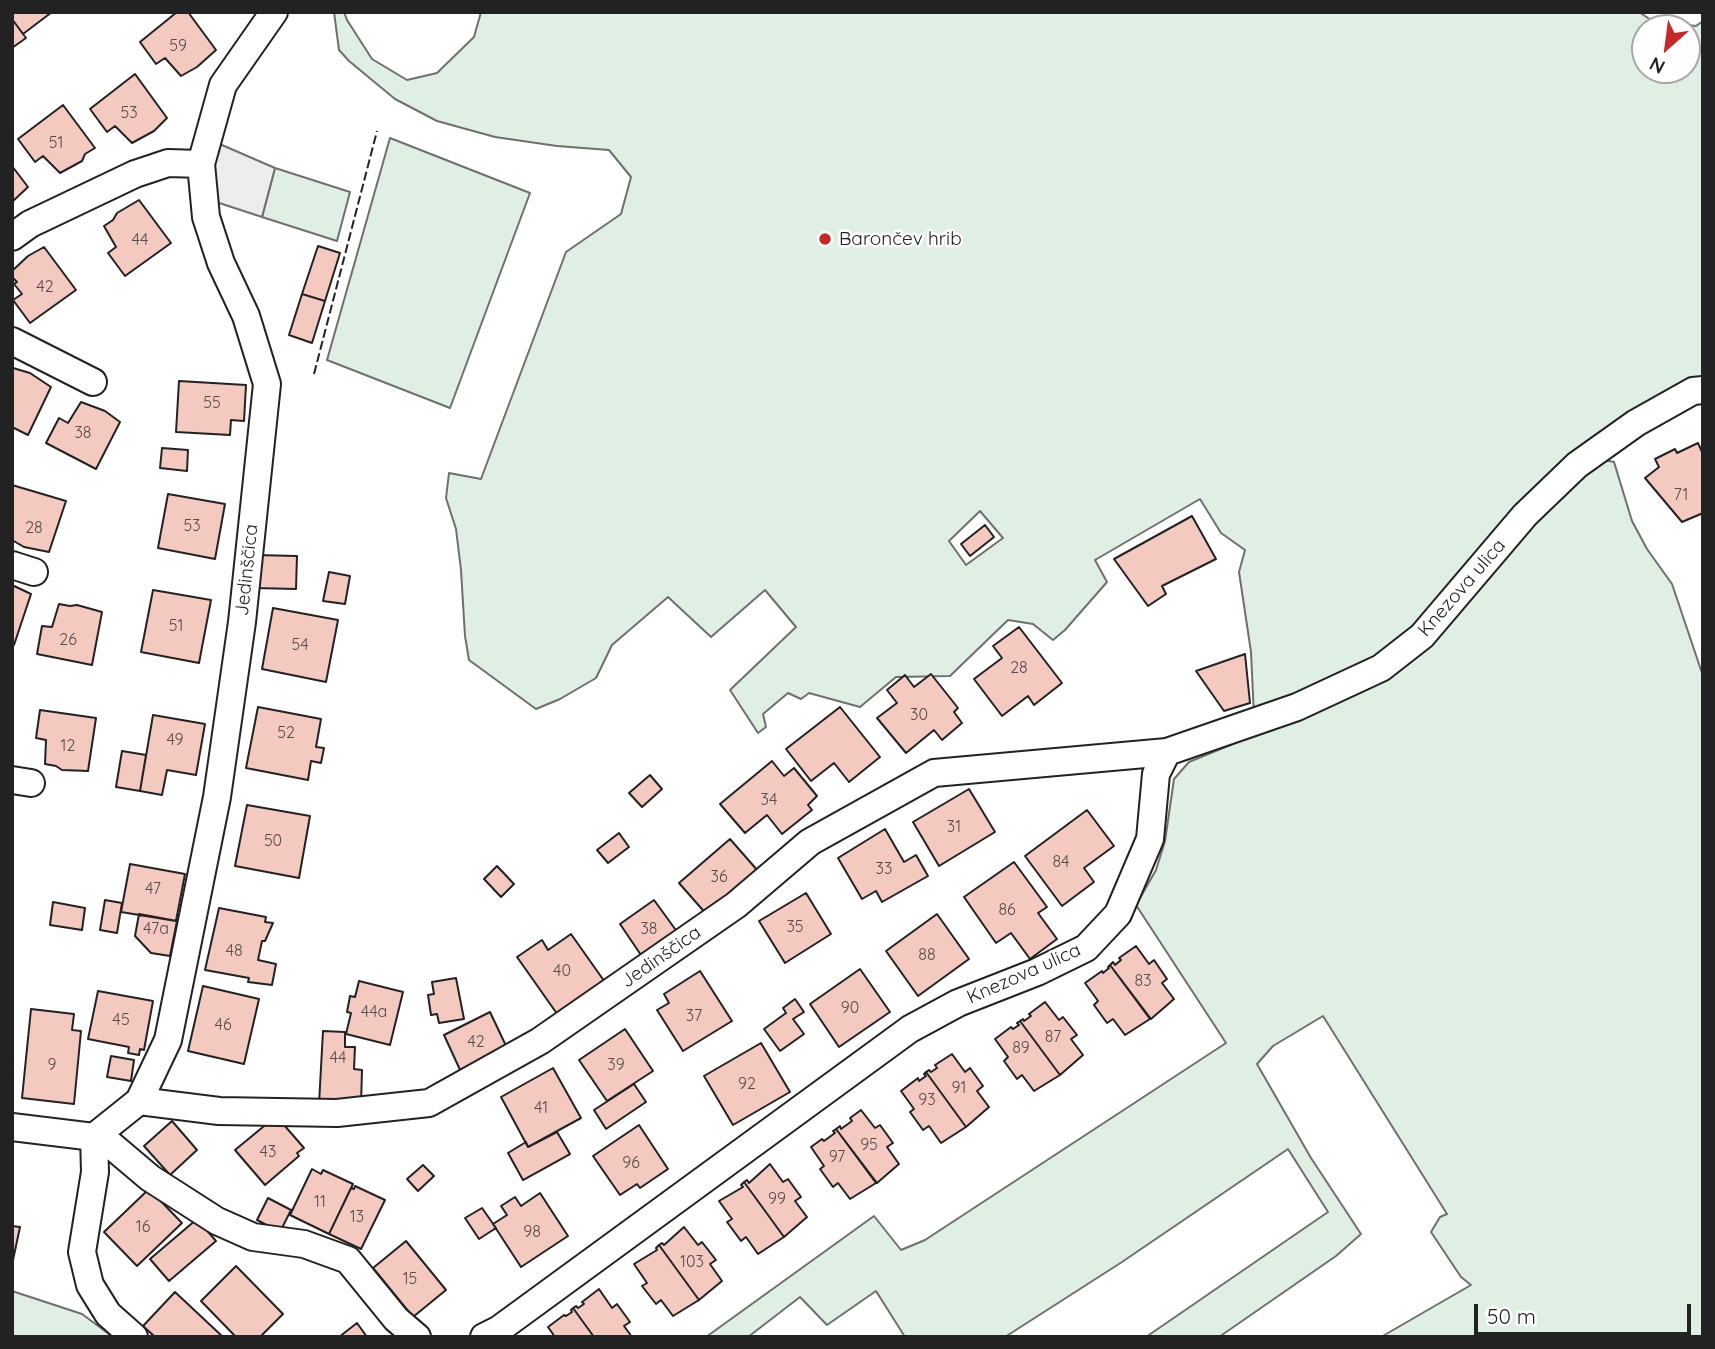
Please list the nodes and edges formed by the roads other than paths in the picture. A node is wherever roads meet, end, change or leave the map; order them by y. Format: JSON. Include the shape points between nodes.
{"nodes":[{"id":1,"x":274,"y":12,"type":"edge"},
{"id":2,"x":201,"y":164,"type":"junction"},
{"id":3,"x":12,"y":237,"type":"edge"},
{"id":4,"x":12,"y":341,"type":"edge"},
{"id":5,"x":93,"y":382,"type":"dead end"},
{"id":6,"x":1703,"y":390,"type":"edge"},
{"id":7,"x":1167,"y":752,"type":"junction"},
{"id":8,"x":139,"y":1101,"type":"junction"},
{"id":9,"x":12,"y":1127,"type":"edge"},
{"id":10,"x":94,"y":1137,"type":"junction"},
{"id":11,"x":134,"y":1337,"type":"edge"},
{"id":12,"x":416,"y":1337,"type":"edge"},
{"id":13,"x":484,"y":1337,"type":"edge"}],
"edges":[{"from":1,"to":2,"type":"street","via":[[223,85]]},
{"from":2,"to":3,"type":"street","via":[[168,163],[135,174]]},
{"from":2,"to":8,"type":"street","name":"Jedinščica","via":[[206,217],[246,316],[267,384],[242,622],[217,797],[167,1040]]},
{"from":4,"to":5,"type":"street"},
{"from":6,"to":7,"type":"street","name":"Knezova ulica","via":[[1693,391],[1636,423],[1577,465],[1525,515],[1423,636],[1381,668],[1297,707]]},
{"from":7,"to":8,"type":"street","name":"Jedinščica","via":[[934,773],[810,842],[736,905],[540,1041],[429,1103],[337,1113],[219,1111]]},
{"from":7,"to":13,"type":"street","name":"Knezova ulica","via":[[1156,774],[1150,839],[1118,914],[1086,948],[958,1003],[910,1029]]},
{"from":8,"to":10,"type":"street","name":"Jedinščica"},
{"from":9,"to":10,"type":"street"},
{"from":10,"to":11,"type":"street","via":[[95,1172],[82,1252],[96,1295],[108,1314]]},
{"from":10,"to":12,"type":"street","via":[[217,1221],[253,1237],[304,1244],[348,1260]]}]}
